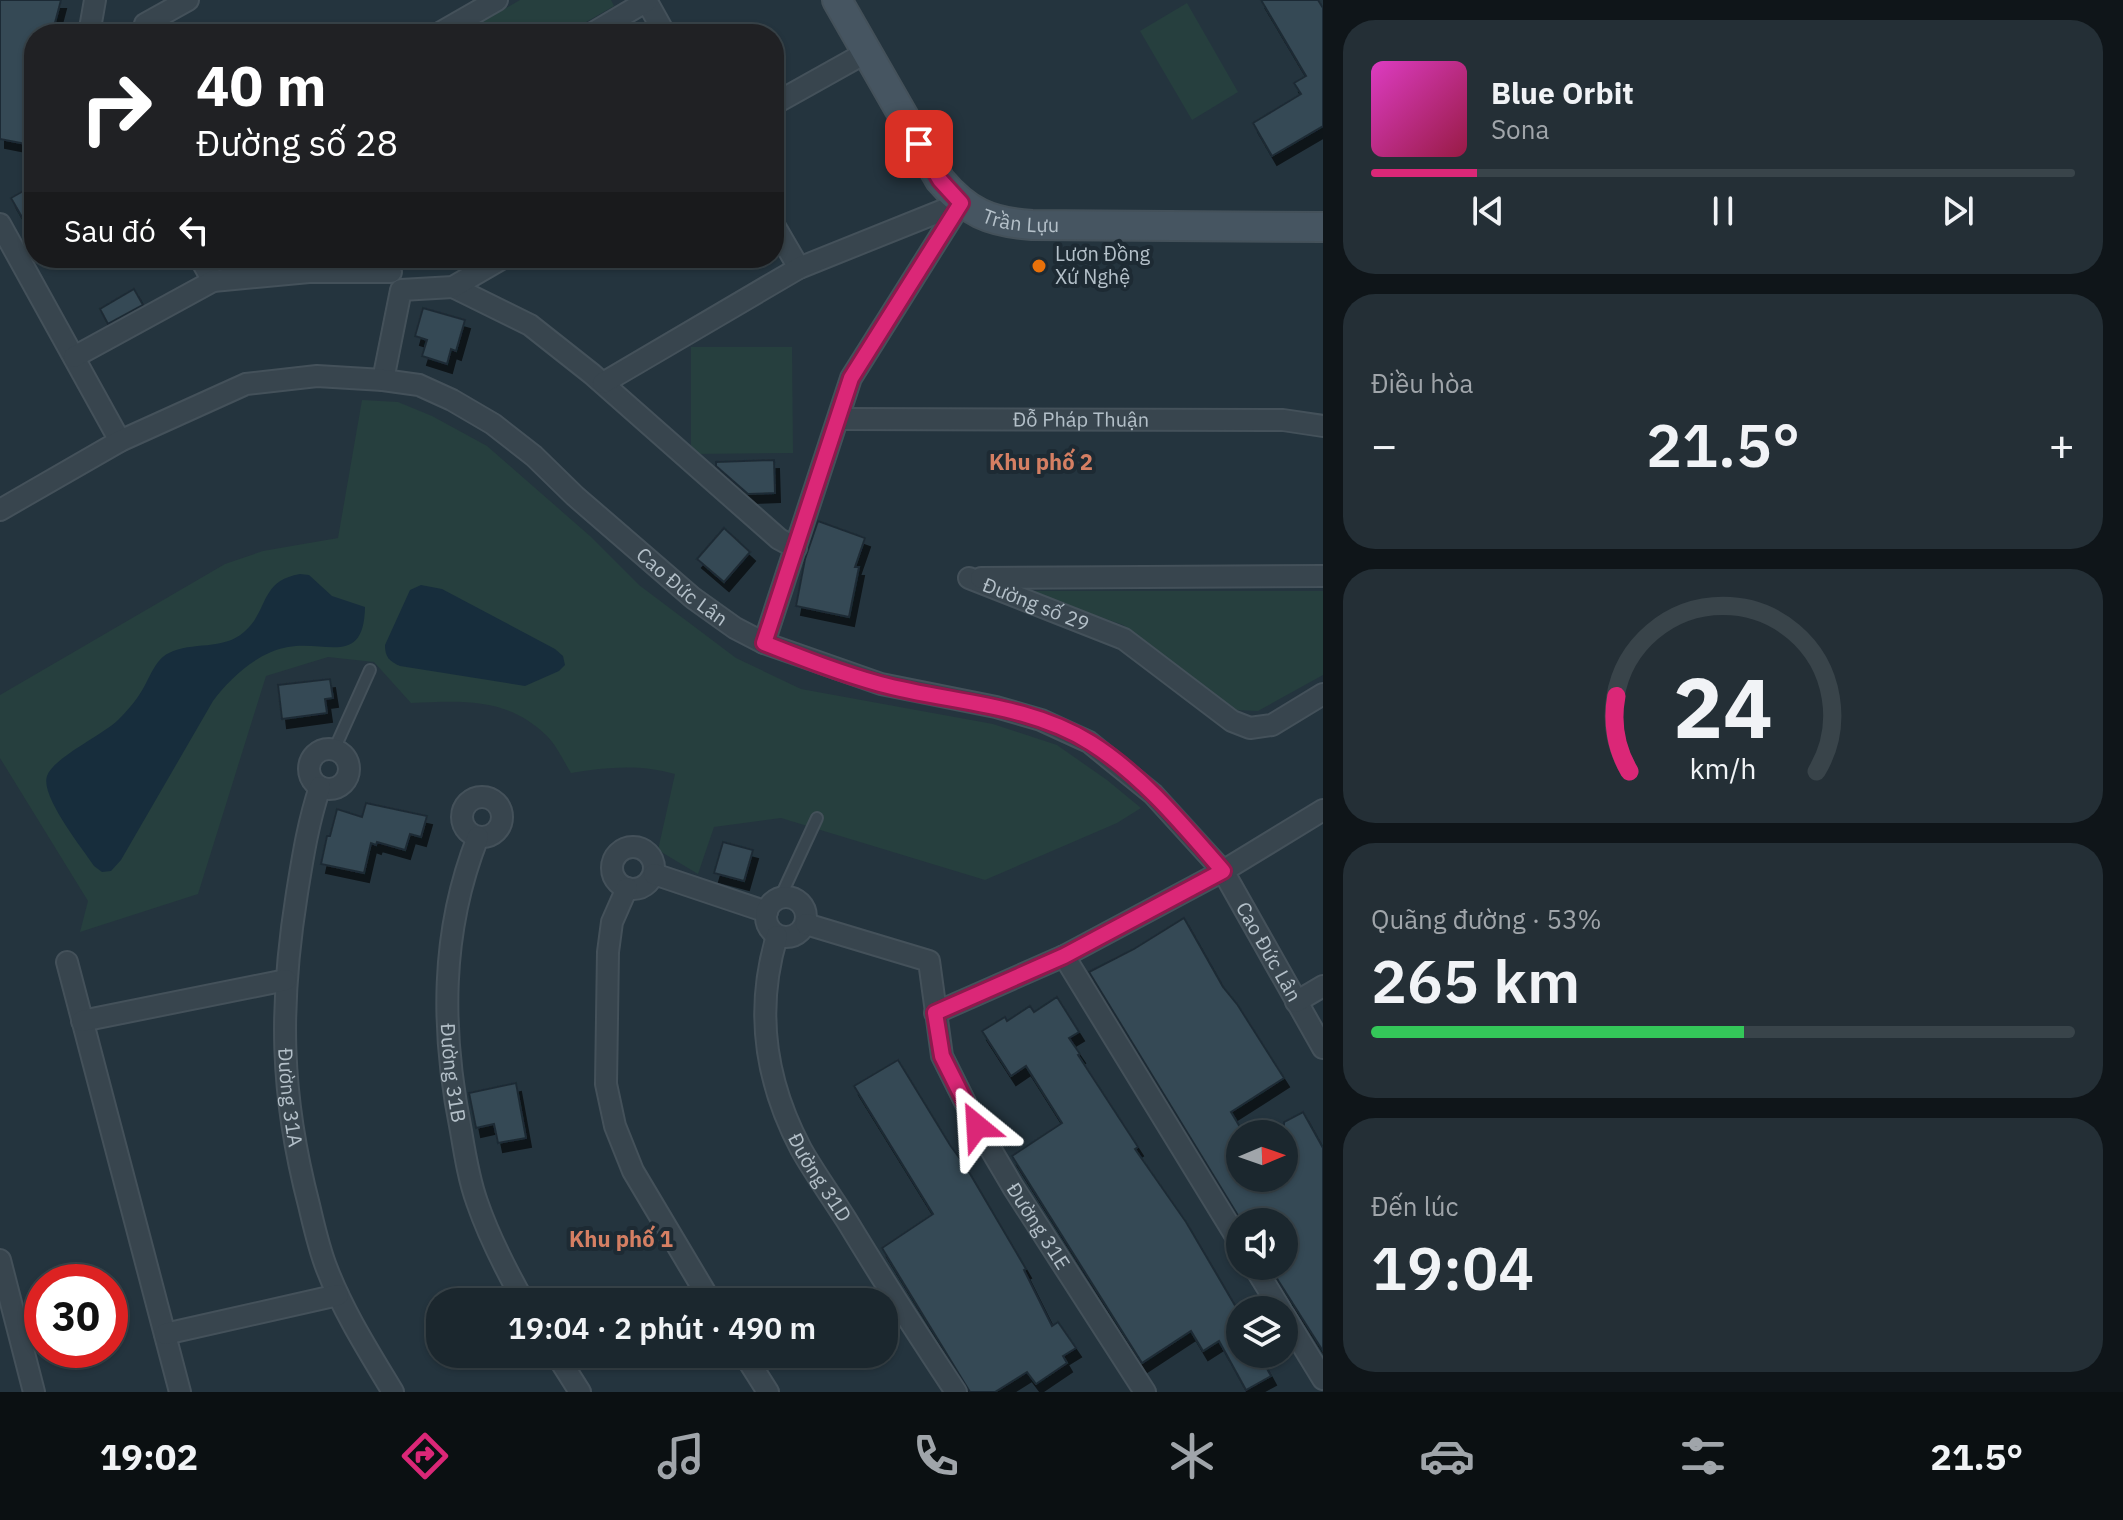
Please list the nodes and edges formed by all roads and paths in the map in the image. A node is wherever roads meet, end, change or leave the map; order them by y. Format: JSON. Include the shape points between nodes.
{"nodes":[{"id":1,"x":95,"y":0,"type":"edge"},
{"id":2,"x":188,"y":0,"type":"edge"},
{"id":3,"x":497,"y":0,"type":"edge"},
{"id":4,"x":646,"y":0,"type":"edge"},
{"id":5,"x":837,"y":0,"type":"edge"},
{"id":6,"x":91,"y":24,"type":"edge"},
{"id":7,"x":145,"y":24,"type":"edge"},
{"id":8,"x":455,"y":24,"type":"edge"},
{"id":9,"x":607,"y":24,"type":"edge"},
{"id":10,"x":659,"y":24,"type":"edge"},
{"id":11,"x":867,"y":52,"type":"junction"},
{"id":12,"x":784,"y":98,"type":"edge"},
{"id":13,"x":961,"y":203,"type":"junction"},
{"id":14,"x":0,"y":224,"type":"edge"},
{"id":15,"x":1323,"y":227,"type":"edge"},
{"id":16,"x":784,"y":242,"type":"edge"},
{"id":17,"x":24,"y":267,"type":"edge"},
{"id":18,"x":24,"y":268,"type":"edge"},
{"id":19,"x":206,"y":268,"type":"edge"},
{"id":20,"x":354,"y":268,"type":"edge"},
{"id":21,"x":389,"y":268,"type":"edge"},
{"id":22,"x":486,"y":268,"type":"edge"},
{"id":23,"x":799,"y":268,"type":"junction"},
{"id":24,"x":213,"y":281,"type":"junction"},
{"id":25,"x":453,"y":287,"type":"junction"},
{"id":26,"x":401,"y":290,"type":"junction"},
{"id":27,"x":74,"y":357,"type":"junction"},
{"id":28,"x":383,"y":380,"type":"junction"},
{"id":29,"x":603,"y":383,"type":"junction"},
{"id":30,"x":839,"y":419,"type":"junction"},
{"id":31,"x":1323,"y":426,"type":"edge"},
{"id":32,"x":120,"y":441,"type":"junction"},
{"id":33,"x":0,"y":510,"type":"edge"},
{"id":34,"x":796,"y":548,"type":"junction"},
{"id":35,"x":1323,"y":576,"type":"edge"},
{"id":36,"x":764,"y":643,"type":"junction"},
{"id":37,"x":370,"y":670,"type":"dead end"},
{"id":38,"x":1323,"y":694,"type":"edge"},
{"id":39,"x":334,"y":750,"type":"junction"},
{"id":40,"x":320,"y":787,"type":"junction"},
{"id":41,"x":1323,"y":810,"type":"edge"},
{"id":42,"x":817,"y":818,"type":"dead end"},
{"id":43,"x":478,"y":837,"type":"dead end"},
{"id":44,"x":1223,"y":871,"type":"junction"},
{"id":45,"x":654,"y":874,"type":"junction"},
{"id":46,"x":627,"y":888,"type":"junction"},
{"id":47,"x":774,"y":905,"type":"junction"},
{"id":48,"x":806,"y":924,"type":"junction"},
{"id":49,"x":777,"y":936,"type":"junction"},
{"id":50,"x":1064,"y":956,"type":"junction"},
{"id":51,"x":67,"y":962,"type":"dead end"},
{"id":52,"x":286,"y":980,"type":"junction"},
{"id":53,"x":1323,"y":986,"type":"edge"},
{"id":54,"x":1296,"y":1002,"type":"junction"},
{"id":55,"x":935,"y":1013,"type":"junction"},
{"id":56,"x":82,"y":1021,"type":"junction"},
{"id":57,"x":1323,"y":1048,"type":"edge"},
{"id":58,"x":1226,"y":1220,"type":"edge"},
{"id":59,"x":0,"y":1260,"type":"edge"},
{"id":60,"x":517,"y":1288,"type":"edge"},
{"id":61,"x":703,"y":1288,"type":"edge"},
{"id":62,"x":338,"y":1295,"type":"junction"},
{"id":63,"x":165,"y":1334,"type":"junction"},
{"id":64,"x":1298,"y":1338,"type":"edge"},
{"id":65,"x":565,"y":1368,"type":"edge"},
{"id":66,"x":753,"y":1368,"type":"edge"},
{"id":67,"x":1323,"y":1379,"type":"edge"},
{"id":68,"x":34,"y":1392,"type":"edge"},
{"id":69,"x":180,"y":1392,"type":"edge"},
{"id":70,"x":393,"y":1392,"type":"edge"},
{"id":71,"x":580,"y":1392,"type":"edge"},
{"id":72,"x":768,"y":1392,"type":"edge"},
{"id":73,"x":956,"y":1392,"type":"edge"},
{"id":74,"x":1145,"y":1392,"type":"edge"}],
"edges":[{"from":1,"to":6,"type":"street"},
{"from":2,"to":7,"type":"street"},
{"from":3,"to":8,"type":"street"},
{"from":4,"to":9,"type":"street"},
{"from":4,"to":10,"type":"street"},
{"from":5,"to":11,"type":"street","name":"Trần Lựu"},
{"from":11,"to":12,"type":"street"},
{"from":11,"to":13,"type":"street","name":"Trần Lựu","via":[[940,180]]},
{"from":13,"to":15,"type":"street","name":"Trần Lựu","via":[[999,220],[1032,225]]},
{"from":13,"to":23,"type":"street"},
{"from":13,"to":30,"type":"street","via":[[851,378]]},
{"from":14,"to":17,"type":"street"},
{"from":16,"to":23,"type":"street"},
{"from":18,"to":27,"type":"street"},
{"from":19,"to":24,"type":"street"},
{"from":20,"to":24,"type":"street"},
{"from":21,"to":26,"type":"street"},
{"from":22,"to":25,"type":"street"},
{"from":23,"to":29,"type":"street"},
{"from":24,"to":27,"type":"street"},
{"from":25,"to":26,"type":"street"},
{"from":25,"to":29,"type":"street","via":[[530,325]]},
{"from":26,"to":28,"type":"street"},
{"from":27,"to":32,"type":"street"},
{"from":28,"to":32,"type":"street","name":"Cao Đức Lân","via":[[317,376],[246,384]]},
{"from":28,"to":36,"type":"street","name":"Cao Đức Lân","via":[[419,385],[493,424],[693,598]]},
{"from":29,"to":34,"type":"street","via":[[779,539]]},
{"from":30,"to":31,"type":"street","name":"Đỗ Pháp Thuận","via":[[1283,420]]},
{"from":30,"to":34,"type":"street"},
{"from":32,"to":33,"type":"street","name":"Cao Đức Lân"},
{"from":34,"to":36,"type":"street"},
{"from":35,"to":38,"type":"street","name":"Đường số 29","via":[[969,578],[1124,639],[1232,721],[1250,728],[1272,725]]},
{"from":36,"to":44,"type":"street","name":"Cao Đức Lân","via":[[881,684],[1041,720],[1089,742],[1153,794]]},
{"from":37,"to":39,"type":"lane"},
{"from":39,"to":40,"type":"street","via":[[321,751],[311,760],[311,778]]},
{"from":39,"to":40,"type":"street","via":[[348,763],[347,777],[333,789]]},
{"from":40,"to":52,"type":"street","name":"Đường 31A","via":[[308,821]]},
{"from":41,"to":44,"type":"street"},
{"from":42,"to":47,"type":"lane"},
{"from":43,"to":60,"type":"street","name":"Đường 31B","via":[[454,913],[447,971],[448,1056],[477,1201]]},
{"from":44,"to":50,"type":"street"},
{"from":44,"to":54,"type":"street","name":"Cao Đức Lân"},
{"from":45,"to":46,"type":"street","via":[[646,885]]},
{"from":45,"to":46,"type":"street","via":[[653,860],[644,850],[624,850],[613,867],[616,880]]},
{"from":45,"to":47,"type":"street"},
{"from":46,"to":61,"type":"street","via":[[612,922],[608,952],[606,1084],[633,1171]]},
{"from":47,"to":48,"type":"street","via":[[793,898],[806,911]]},
{"from":47,"to":49,"type":"street","via":[[768,926]]},
{"from":48,"to":49,"type":"street","via":[[797,935]]},
{"from":48,"to":55,"type":"street","name":"Đường 31E","via":[[929,961]]},
{"from":49,"to":73,"type":"street","name":"Đường 31D","via":[[764,998],[777,1090],[801,1149]]},
{"from":50,"to":55,"type":"street"},
{"from":50,"to":58,"type":"street"},
{"from":51,"to":56,"type":"street"},
{"from":52,"to":56,"type":"street"},
{"from":52,"to":62,"type":"street","name":"Đường 31A","via":[[285,1078],[291,1119],[312,1216]]},
{"from":53,"to":54,"type":"street"},
{"from":54,"to":57,"type":"street","name":"Cao Đức Lân"},
{"from":55,"to":74,"type":"street","name":"Đường 31E","via":[[942,1056],[977,1126]]},
{"from":56,"to":63,"type":"street"},
{"from":59,"to":68,"type":"street"},
{"from":62,"to":63,"type":"street"},
{"from":62,"to":70,"type":"street","name":"Đường 31A"},
{"from":63,"to":69,"type":"street"},
{"from":64,"to":67,"type":"street"},
{"from":65,"to":71,"type":"street"},
{"from":66,"to":72,"type":"street"}]}
